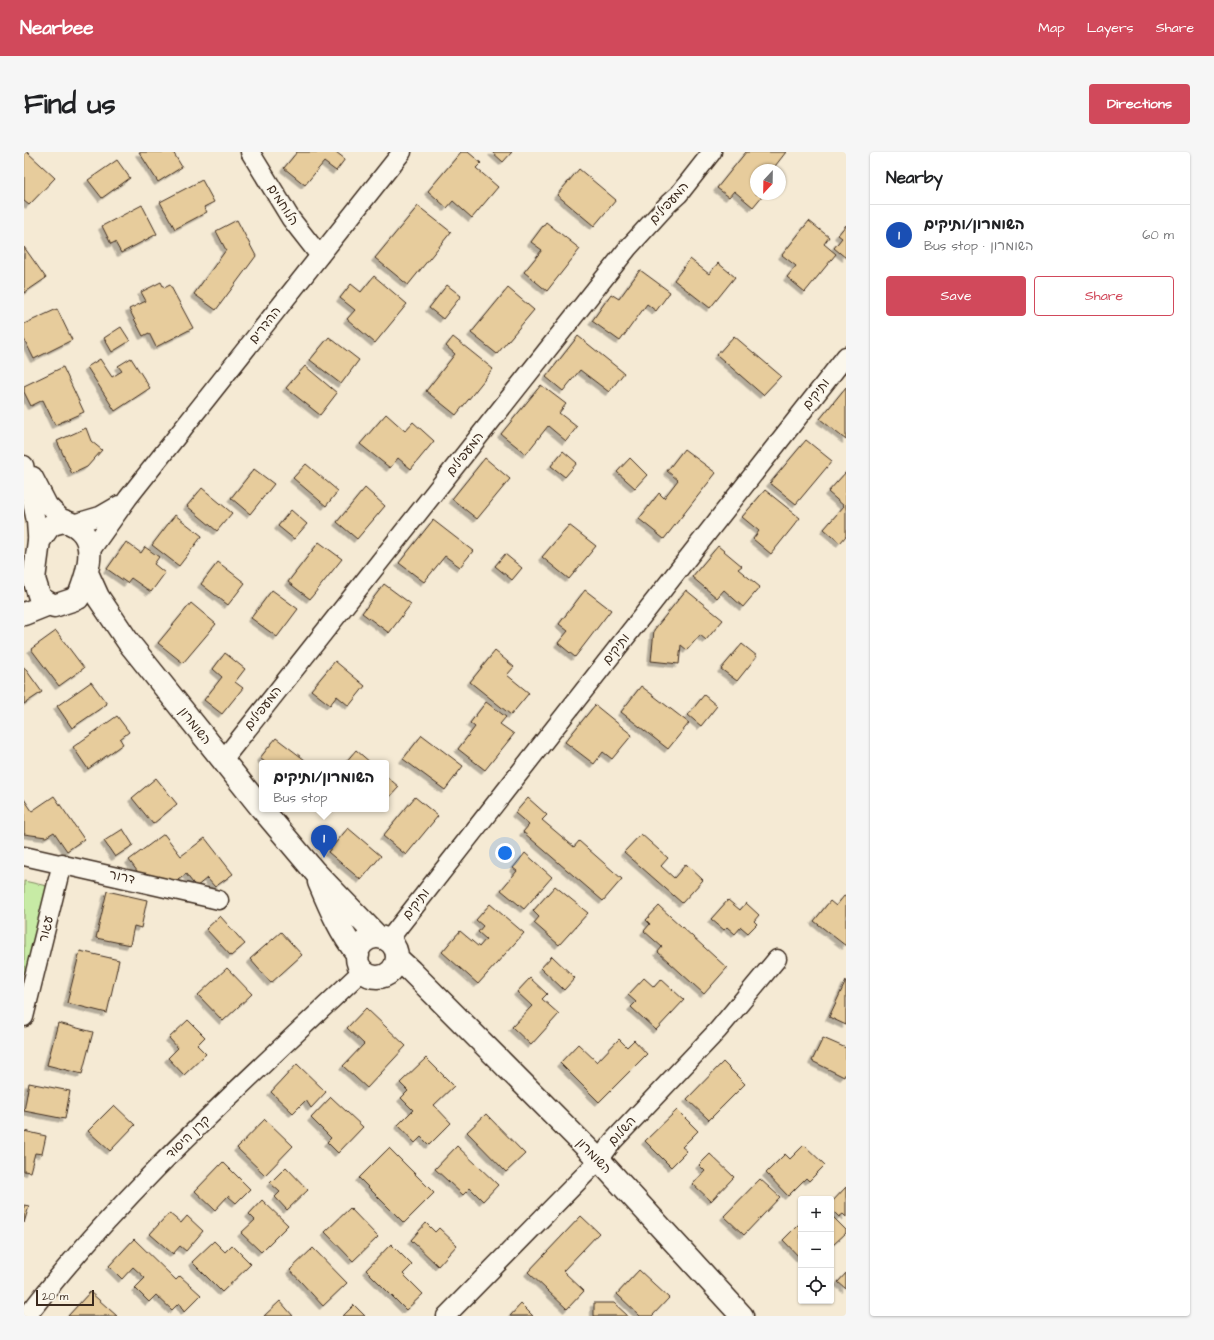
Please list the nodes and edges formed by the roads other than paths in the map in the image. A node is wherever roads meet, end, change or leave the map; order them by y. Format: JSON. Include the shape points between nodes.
{"nodes":[{"id":1,"x":250,"y":152,"type":"edge"},
{"id":2,"x":402,"y":152,"type":"edge"},
{"id":3,"x":712,"y":152,"type":"edge"},
{"id":4,"x":320,"y":256,"type":"junction"},
{"id":5,"x":846,"y":356,"type":"edge"},
{"id":6,"x":24,"y":456,"type":"edge"},
{"id":7,"x":24,"y":465,"type":"edge"},
{"id":8,"x":128,"y":498,"type":"junction"},
{"id":9,"x":68,"y":523,"type":"junction"},
{"id":10,"x":38,"y":550,"type":"junction"},
{"id":11,"x":88,"y":565,"type":"junction"},
{"id":12,"x":34,"y":576,"type":"junction"},
{"id":13,"x":24,"y":595,"type":"edge"},
{"id":14,"x":78,"y":598,"type":"junction"},
{"id":15,"x":49,"y":604,"type":"junction"},
{"id":16,"x":24,"y":614,"type":"edge"},
{"id":17,"x":129,"y":643,"type":"junction"},
{"id":18,"x":222,"y":761,"type":"junction"},
{"id":19,"x":259,"y":805,"type":"edge"},
{"id":20,"x":265,"y":812,"type":"edge"},
{"id":21,"x":24,"y":856,"type":"edge"},
{"id":22,"x":62,"y":864,"type":"junction"},
{"id":23,"x":315,"y":872,"type":"junction"},
{"id":24,"x":219,"y":900,"type":"dead end"},
{"id":25,"x":389,"y":953,"type":"junction"},
{"id":26,"x":777,"y":959,"type":"dead end"},
{"id":27,"x":360,"y":962,"type":"junction"},
{"id":28,"x":25,"y":1010,"type":"edge"},
{"id":29,"x":599,"y":1160,"type":"junction"},
{"id":30,"x":27,"y":1316,"type":"edge"},
{"id":31,"x":446,"y":1316,"type":"edge"},
{"id":32,"x":742,"y":1316,"type":"edge"}],
"edges":[{"from":1,"to":4,"type":"street","name":"הלוחמים","via":[[291,219]]},
{"from":2,"to":4,"type":"street","name":"ההדרים"},
{"from":3,"to":18,"type":"street","name":"המעפילים","via":[[679,194],[623,254]]},
{"from":4,"to":8,"type":"street","name":"ההדרים"},
{"from":5,"to":25,"type":"street","name":"ותיקים","via":[[394,933]]},
{"from":6,"to":9,"type":"street","via":[[45,500]]},
{"from":7,"to":10,"type":"street","via":[[36,521]]},
{"from":8,"to":9,"type":"street","name":"ההדרים","via":[[100,516]]},
{"from":8,"to":11,"type":"street","name":"ההדרים"},
{"from":9,"to":10,"type":"street","via":[[53,524],[48,528],[39,541]]},
{"from":9,"to":11,"type":"street","via":[[87,538]]},
{"from":10,"to":12,"type":"street"},
{"from":11,"to":14,"type":"street"},
{"from":11,"to":17,"type":"street","name":"השומרון","via":[[98,597]]},
{"from":12,"to":13,"type":"street"},
{"from":12,"to":15,"type":"street","via":[[40,598]]},
{"from":14,"to":15,"type":"street","via":[[54,606]]},
{"from":14,"to":17,"type":"street","name":"השומרון"},
{"from":15,"to":16,"type":"street"},
{"from":17,"to":18,"type":"street","name":"השומרון"},
{"from":18,"to":19,"type":"street","name":"השומרון"},
{"from":20,"to":23,"type":"street","name":"השומרון"},
{"from":21,"to":22,"type":"street","name":"דרור"},
{"from":22,"to":24,"type":"street","name":"דרור"},
{"from":22,"to":28,"type":"street","name":"עגור"},
{"from":23,"to":25,"type":"street","name":"השומרון"},
{"from":23,"to":27,"type":"street","name":"השומרון","via":[[331,912]]},
{"from":25,"to":27,"type":"street","via":[[368,939],[361,945]]},
{"from":25,"to":27,"type":"street","via":[[384,975],[373,976]]},
{"from":25,"to":29,"type":"street","name":"השומרון","via":[[440,1000]]},
{"from":26,"to":29,"type":"street","name":"השלום","via":[[718,1030],[612,1141]]},
{"from":27,"to":30,"type":"street","name":"קרן היסוד","via":[[97,1231]]},
{"from":29,"to":31,"type":"street","name":"השלום"},
{"from":29,"to":32,"type":"street","name":"השומרון"}]}
